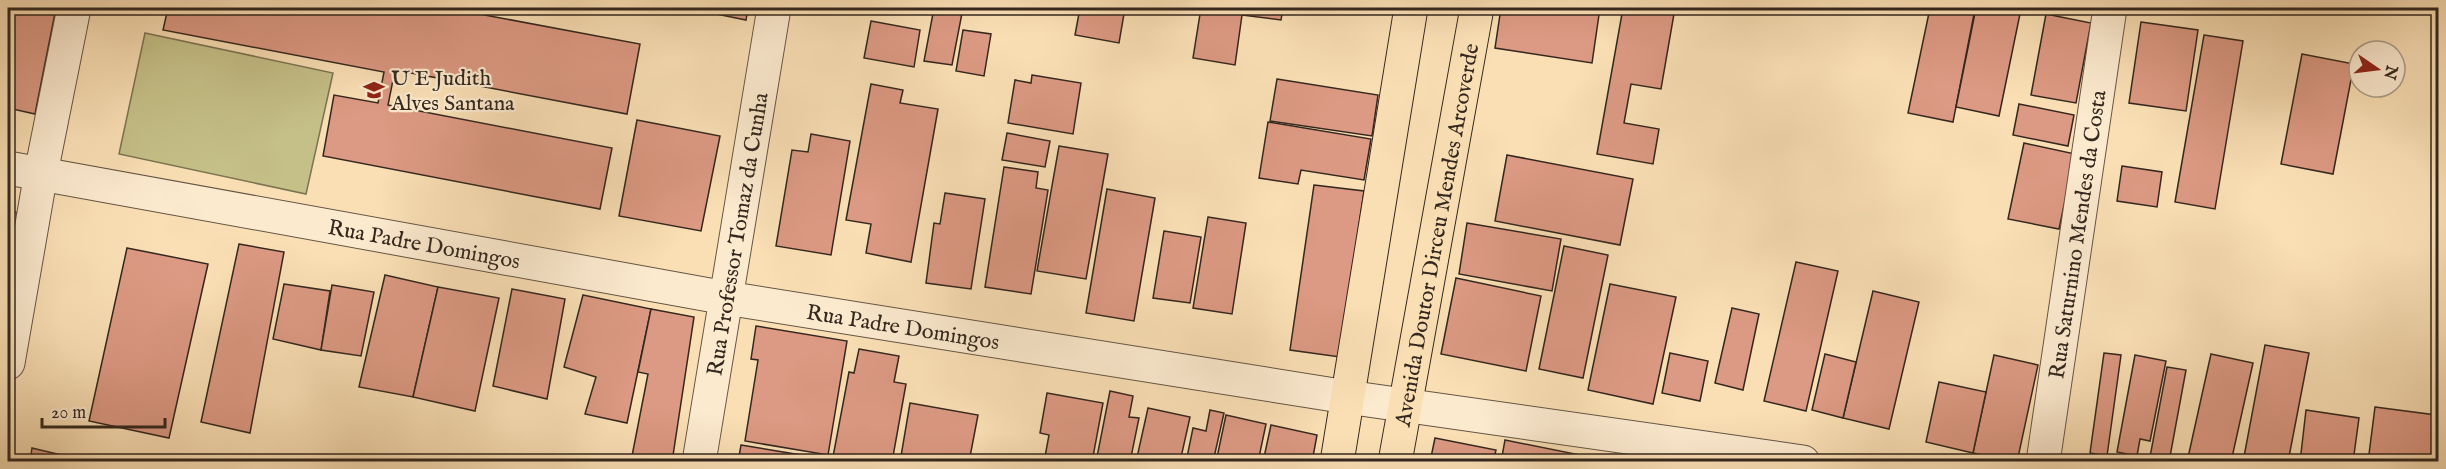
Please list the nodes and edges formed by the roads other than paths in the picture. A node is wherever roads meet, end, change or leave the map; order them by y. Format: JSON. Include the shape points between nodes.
{"nodes":[{"id":1,"x":74,"y":8,"type":"edge"},
{"id":2,"x":774,"y":8,"type":"edge"},
{"id":3,"x":1412,"y":8,"type":"edge"},
{"id":4,"x":1477,"y":8,"type":"edge"},
{"id":5,"x":2110,"y":8,"type":"edge"},
{"id":6,"x":8,"y":168,"type":"edge"},
{"id":7,"x":41,"y":173,"type":"junction"},
{"id":8,"x":726,"y":298,"type":"junction"},
{"id":9,"x":8,"y":363,"type":"edge"},
{"id":10,"x":1347,"y":397,"type":"junction"},
{"id":11,"x":1405,"y":404,"type":"junction"},
{"id":12,"x":699,"y":462,"type":"edge"},
{"id":13,"x":1337,"y":462,"type":"edge"},
{"id":14,"x":1395,"y":462,"type":"edge"},
{"id":15,"x":1803,"y":462,"type":"edge"},
{"id":16,"x":2043,"y":462,"type":"edge"}],
"edges":[{"from":1,"to":7,"type":"street"},
{"from":2,"to":8,"type":"street","name":"Rua Professor Tomaz da Cunha"},
{"from":3,"to":10,"type":"main road"},
{"from":4,"to":11,"type":"main road","name":"Avenida Doutor Dirceu Mendes Arcoverde"},
{"from":5,"to":16,"type":"street","name":"Rua Saturnino Mendes da Costa"},
{"from":6,"to":7,"type":"street","name":"Rua Padre Domingos"},
{"from":7,"to":8,"type":"street","name":"Rua Padre Domingos"},
{"from":7,"to":9,"type":"street"},
{"from":8,"to":10,"type":"street","name":"Rua Padre Domingos"},
{"from":8,"to":12,"type":"street","name":"Rua Professor Tomaz da Cunha"},
{"from":10,"to":11,"type":"street","name":"Rua Padre Domingos"},
{"from":10,"to":13,"type":"main road"},
{"from":11,"to":14,"type":"main road","name":"Avenida Doutor Dirceu Mendes Arcoverde"},
{"from":11,"to":15,"type":"street","name":"Rua Padre Domingos"}]}
